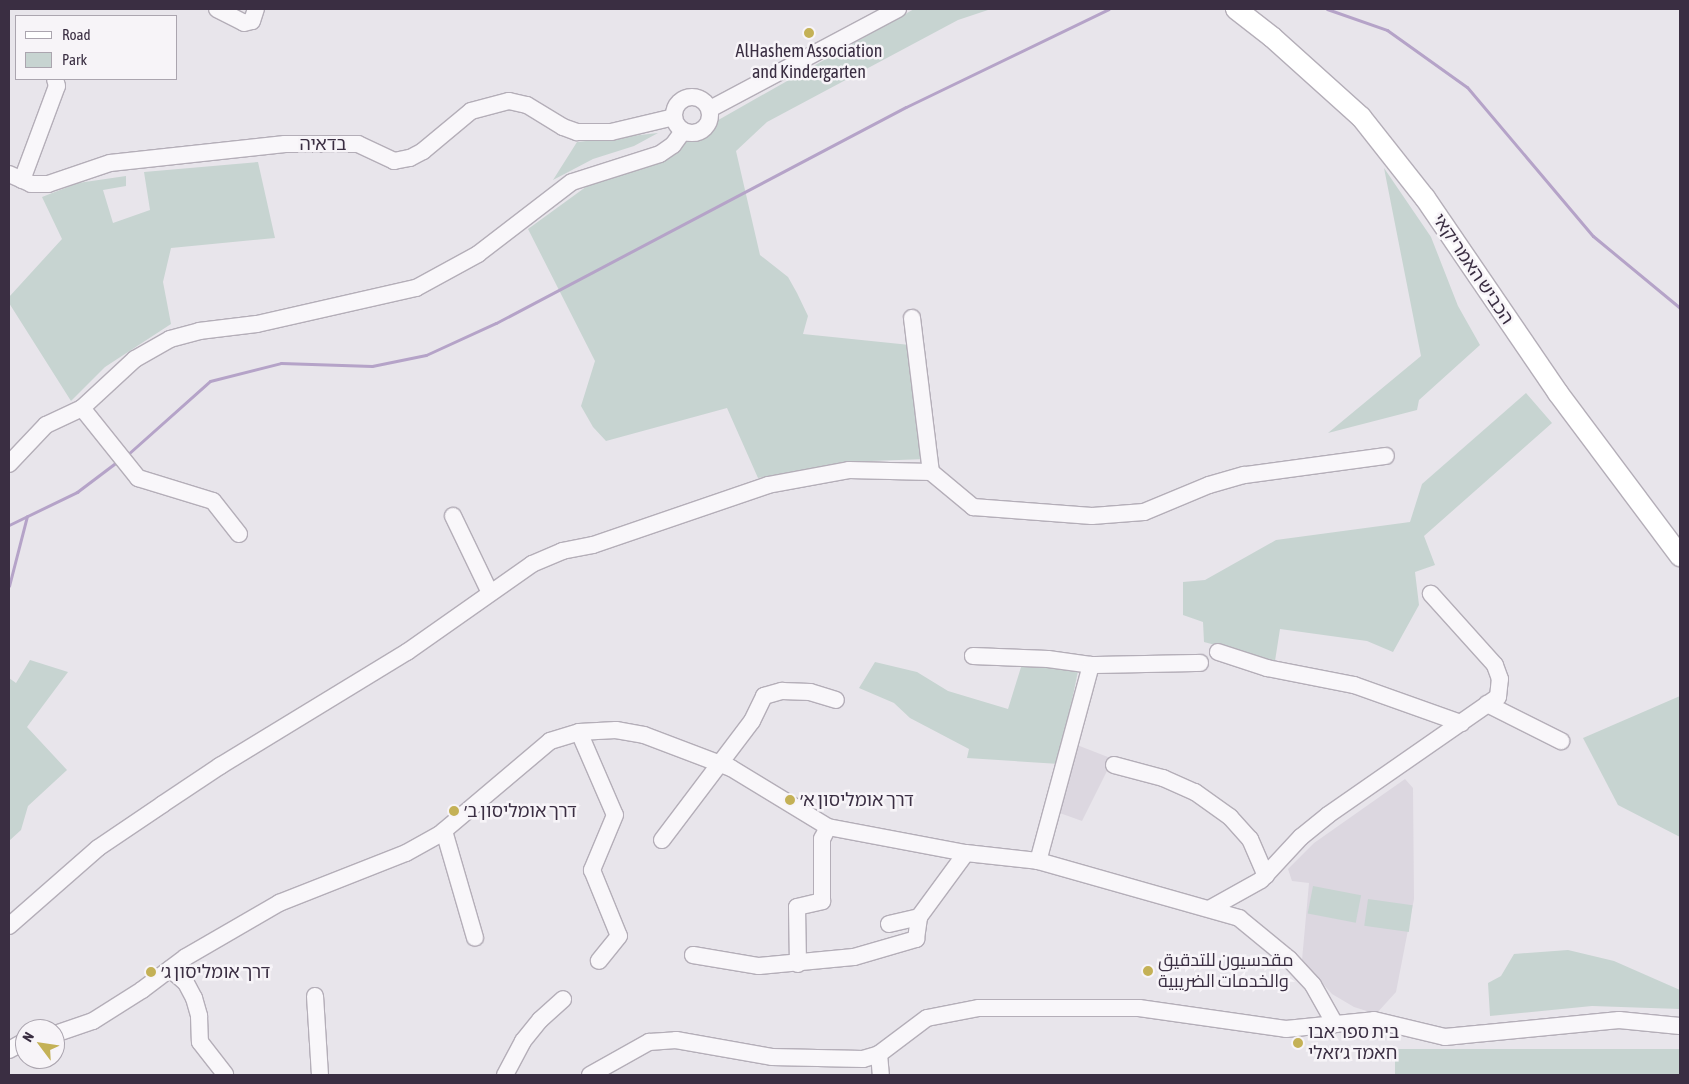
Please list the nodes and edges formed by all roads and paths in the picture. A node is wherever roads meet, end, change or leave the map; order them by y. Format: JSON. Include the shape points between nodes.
{"nodes":[{"id":1,"x":217,"y":9,"type":"edge"},
{"id":2,"x":256,"y":9,"type":"edge"},
{"id":3,"x":898,"y":9,"type":"edge"},
{"id":4,"x":1236,"y":9,"type":"edge"},
{"id":5,"x":56,"y":80,"type":"edge"},
{"id":6,"x":710,"y":109,"type":"junction"},
{"id":7,"x":674,"y":117,"type":"junction"},
{"id":8,"x":683,"y":131,"type":"junction"},
{"id":9,"x":12,"y":176,"type":"edge"},
{"id":10,"x":912,"y":318,"type":"dead end"},
{"id":11,"x":82,"y":408,"type":"junction"},
{"id":12,"x":1386,"y":456,"type":"dead end"},
{"id":13,"x":9,"y":464,"type":"edge"},
{"id":14,"x":931,"y":472,"type":"junction"},
{"id":15,"x":453,"y":516,"type":"dead end"},
{"id":16,"x":239,"y":534,"type":"dead end"},
{"id":17,"x":1680,"y":556,"type":"edge"},
{"id":18,"x":490,"y":593,"type":"junction"},
{"id":19,"x":1430,"y":594,"type":"dead end"},
{"id":20,"x":1218,"y":652,"type":"dead end"},
{"id":21,"x":973,"y":656,"type":"dead end"},
{"id":22,"x":1200,"y":663,"type":"dead end"},
{"id":23,"x":1091,"y":665,"type":"junction"},
{"id":24,"x":836,"y":700,"type":"dead end"},
{"id":25,"x":1487,"y":704,"type":"junction"},
{"id":26,"x":1461,"y":723,"type":"junction"},
{"id":27,"x":579,"y":732,"type":"junction"},
{"id":28,"x":1561,"y":741,"type":"dead end"},
{"id":29,"x":718,"y":764,"type":"junction"},
{"id":30,"x":1114,"y":765,"type":"dead end"},
{"id":31,"x":828,"y":827,"type":"junction"},
{"id":32,"x":444,"y":831,"type":"junction"},
{"id":33,"x":662,"y":840,"type":"dead end"},
{"id":34,"x":966,"y":853,"type":"junction"},
{"id":35,"x":1038,"y":860,"type":"junction"},
{"id":36,"x":1266,"y":876,"type":"junction"},
{"id":37,"x":1211,"y":908,"type":"junction"},
{"id":38,"x":919,"y":917,"type":"junction"},
{"id":39,"x":890,"y":924,"type":"dead end"},
{"id":40,"x":9,"y":926,"type":"edge"},
{"id":41,"x":475,"y":938,"type":"dead end"},
{"id":42,"x":692,"y":955,"type":"dead end"},
{"id":43,"x":599,"y":961,"type":"dead end"},
{"id":44,"x":798,"y":964,"type":"junction"},
{"id":45,"x":170,"y":969,"type":"junction"},
{"id":46,"x":316,"y":996,"type":"dead end"},
{"id":47,"x":563,"y":999,"type":"dead end"},
{"id":48,"x":1335,"y":1024,"type":"junction"},
{"id":49,"x":1680,"y":1026,"type":"edge"},
{"id":50,"x":65,"y":1031,"type":"edge"},
{"id":51,"x":880,"y":1054,"type":"junction"},
{"id":52,"x":225,"y":1074,"type":"edge"},
{"id":53,"x":320,"y":1075,"type":"edge"},
{"id":54,"x":505,"y":1075,"type":"edge"},
{"id":55,"x":590,"y":1075,"type":"edge"},
{"id":56,"x":881,"y":1075,"type":"edge"}],
"edges":[{"from":1,"to":2,"type":"street","via":[[244,23],[252,21]]},
{"from":3,"to":6,"type":"street"},
{"from":4,"to":17,"type":"main road","name":"הכביש האמריקאי","via":[[1272,37],[1366,124],[1425,198],[1558,393]]},
{"from":5,"to":9,"type":"street","via":[[57,86]]},
{"from":6,"to":7,"type":"street","via":[[702,100],[690,97],[677,105]]},
{"from":6,"to":8,"type":"street","via":[[709,122],[704,129],[692,134]]},
{"from":7,"to":8,"type":"street"},
{"from":7,"to":9,"type":"street","name":"בדאיה","via":[[611,132],[577,132],[527,105],[510,101],[471,111],[423,151],[394,161],[358,144],[285,144],[110,162],[48,184],[31,184]]},
{"from":8,"to":11,"type":"street","via":[[673,145],[660,154],[572,182],[478,254],[416,288],[257,324],[199,331],[170,339],[135,359]]},
{"from":10,"to":14,"type":"street"},
{"from":11,"to":13,"type":"street","via":[[46,425]]},
{"from":11,"to":16,"type":"street","via":[[138,478],[213,501]]},
{"from":12,"to":14,"type":"street","via":[[1245,476],[1209,485],[1144,512],[1120,515],[1060,516],[973,507]]},
{"from":14,"to":18,"type":"street","via":[[849,470],[768,485],[594,545],[562,551],[532,564]]},
{"from":15,"to":18,"type":"street"},
{"from":18,"to":40,"type":"street","via":[[407,652],[220,766],[98,848]]},
{"from":19,"to":25,"type":"street","via":[[1496,666],[1500,689],[1498,697]]},
{"from":20,"to":26,"type":"street","via":[[1267,668],[1354,685]]},
{"from":21,"to":23,"type":"street"},
{"from":22,"to":23,"type":"street"},
{"from":23,"to":35,"type":"street"},
{"from":24,"to":29,"type":"street","via":[[810,692],[782,690],[764,696],[752,721]]},
{"from":25,"to":26,"type":"street"},
{"from":25,"to":28,"type":"street"},
{"from":26,"to":36,"type":"street","via":[[1328,815],[1302,836]]},
{"from":27,"to":29,"type":"street","via":[[616,730],[644,736]]},
{"from":27,"to":32,"type":"street","via":[[550,741],[528,757]]},
{"from":27,"to":43,"type":"street","via":[[615,815],[592,870],[618,936]]},
{"from":29,"to":31,"type":"street","via":[[751,777]]},
{"from":29,"to":33,"type":"street"},
{"from":30,"to":36,"type":"street","via":[[1162,778],[1195,792],[1230,817],[1250,839]]},
{"from":31,"to":34,"type":"street"},
{"from":31,"to":44,"type":"street","via":[[822,839],[822,901],[797,907]]},
{"from":32,"to":41,"type":"street"},
{"from":32,"to":45,"type":"street","via":[[406,853],[280,903]]},
{"from":34,"to":35,"type":"street"},
{"from":34,"to":38,"type":"street"},
{"from":35,"to":37,"type":"street"},
{"from":36,"to":37,"type":"street"},
{"from":37,"to":48,"type":"street","via":[[1239,918],[1289,959],[1317,991]]},
{"from":38,"to":39,"type":"street"},
{"from":38,"to":44,"type":"street","via":[[916,939],[854,958]]},
{"from":42,"to":44,"type":"street","via":[[759,966]]},
{"from":45,"to":50,"type":"street","via":[[93,1021]]},
{"from":45,"to":52,"type":"street","via":[[186,984],[194,998],[199,1016],[200,1042]]},
{"from":46,"to":53,"type":"street"},
{"from":47,"to":54,"type":"street","via":[[523,1041]]},
{"from":48,"to":49,"type":"street","via":[[1374,1020],[1445,1037],[1619,1020]]},
{"from":48,"to":51,"type":"street","via":[[1286,1029],[1172,1010],[1112,1006],[979,1008],[927,1018]]},
{"from":51,"to":55,"type":"street","via":[[863,1059],[836,1060],[772,1057],[676,1040],[649,1042]]},
{"from":51,"to":56,"type":"street"}]}
